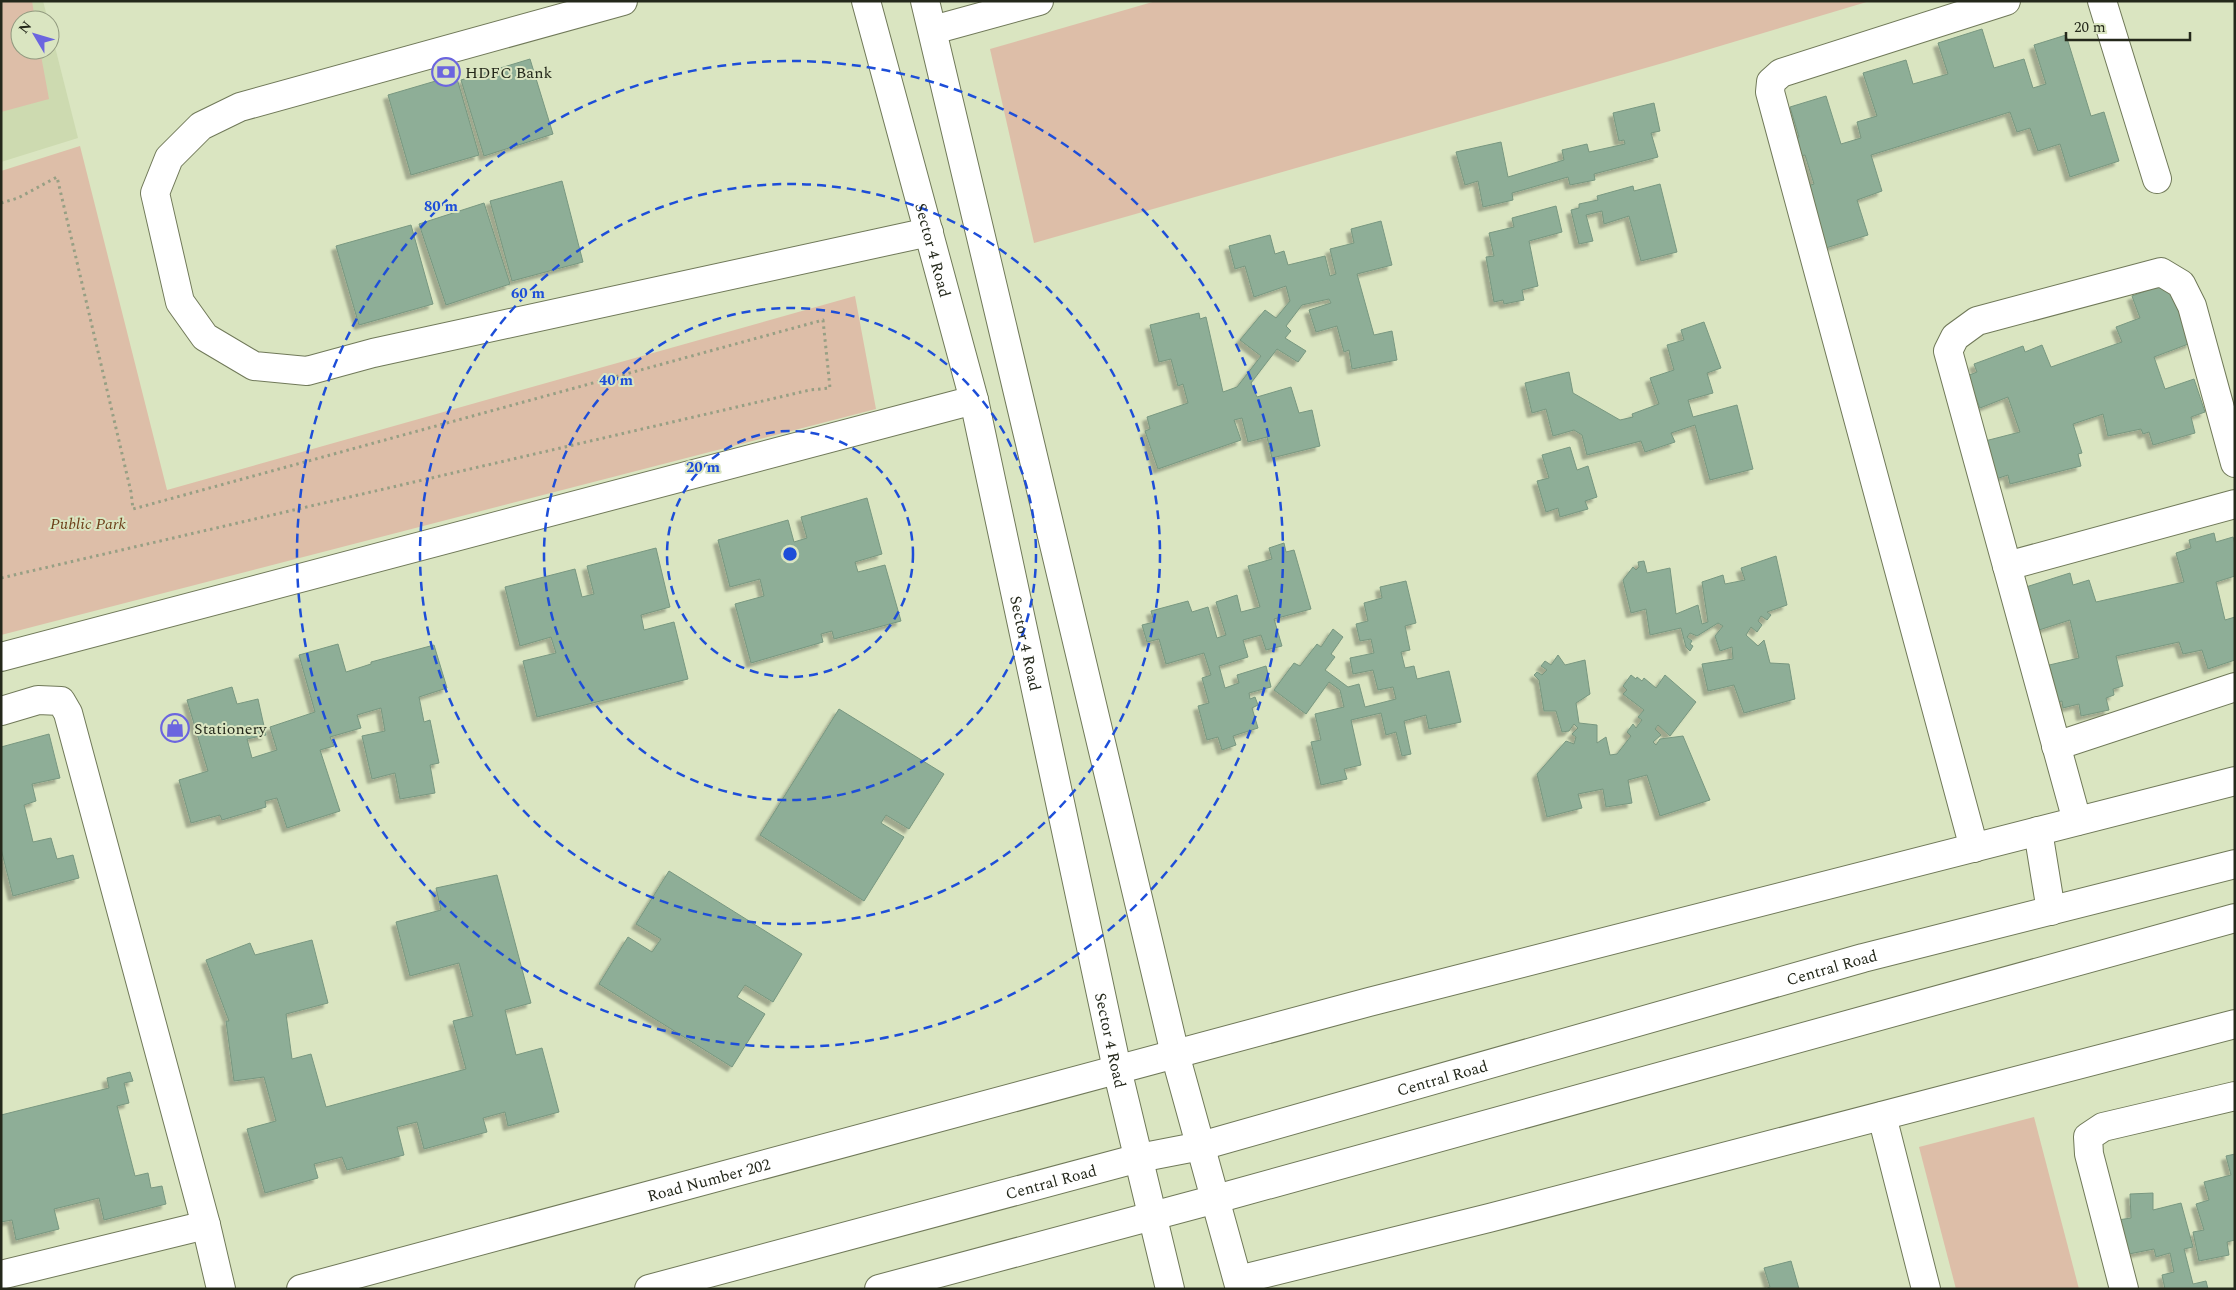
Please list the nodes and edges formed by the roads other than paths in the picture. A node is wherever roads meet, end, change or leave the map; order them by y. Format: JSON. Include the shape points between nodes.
{"nodes":[{"id":1,"x":623,"y":1,"type":"edge"},
{"id":2,"x":866,"y":1,"type":"edge"},
{"id":3,"x":925,"y":1,"type":"edge"},
{"id":4,"x":1039,"y":1,"type":"edge"},
{"id":5,"x":2006,"y":1,"type":"edge"},
{"id":6,"x":2102,"y":1,"type":"edge"},
{"id":7,"x":933,"y":30,"type":"junction"},
{"id":8,"x":2157,"y":179,"type":"dead end"},
{"id":9,"x":929,"y":232,"type":"junction"},
{"id":10,"x":974,"y":400,"type":"junction"},
{"id":11,"x":2235,"y":463,"type":"edge"},
{"id":12,"x":2235,"y":504,"type":"edge"},
{"id":13,"x":2006,"y":566,"type":"junction"},
{"id":14,"x":1,"y":657,"type":"edge"},
{"id":15,"x":2235,"y":687,"type":"edge"},
{"id":16,"x":1,"y":711,"type":"edge"},
{"id":17,"x":2056,"y":746,"type":"junction"},
{"id":18,"x":2235,"y":781,"type":"edge"},
{"id":19,"x":2077,"y":821,"type":"junction"},
{"id":20,"x":2038,"y":831,"type":"junction"},
{"id":21,"x":1974,"y":848,"type":"junction"},
{"id":22,"x":2235,"y":864,"type":"edge"},
{"id":23,"x":2051,"y":910,"type":"junction"},
{"id":24,"x":2235,"y":918,"type":"edge"},
{"id":25,"x":2235,"y":1024,"type":"edge"},
{"id":26,"x":1175,"y":1054,"type":"junction"},
{"id":27,"x":1117,"y":1069,"type":"junction"},
{"id":28,"x":2235,"y":1096,"type":"edge"},
{"id":29,"x":1882,"y":1116,"type":"junction"},
{"id":30,"x":1201,"y":1146,"type":"junction"},
{"id":31,"x":1139,"y":1158,"type":"junction"},
{"id":32,"x":1216,"y":1199,"type":"junction"},
{"id":33,"x":1152,"y":1215,"type":"junction"},
{"id":34,"x":206,"y":1225,"type":"junction"},
{"id":35,"x":1,"y":1275,"type":"edge"},
{"id":36,"x":1239,"y":1284,"type":"edge"},
{"id":37,"x":221,"y":1289,"type":"edge"},
{"id":38,"x":301,"y":1289,"type":"edge"},
{"id":39,"x":649,"y":1289,"type":"edge"},
{"id":40,"x":879,"y":1289,"type":"edge"},
{"id":41,"x":1170,"y":1289,"type":"edge"},
{"id":42,"x":1926,"y":1289,"type":"edge"},
{"id":43,"x":2124,"y":1289,"type":"edge"}],
"edges":[{"from":1,"to":9,"type":"street","via":[[240,107],[202,126],[169,158],[155,193],[180,302],[206,337],[254,366],[307,371],[373,352]]},
{"from":2,"to":9,"type":"street","name":"Sector 4 Road"},
{"from":3,"to":7,"type":"street"},
{"from":4,"to":7,"type":"street"},
{"from":5,"to":21,"type":"street","via":[[1781,73],[1771,82],[1770,92]]},
{"from":6,"to":8,"type":"street"},
{"from":7,"to":26,"type":"street"},
{"from":9,"to":10,"type":"street","name":"Sector 4 Road"},
{"from":10,"to":14,"type":"street"},
{"from":10,"to":27,"type":"street","name":"Sector 4 Road"},
{"from":11,"to":13,"type":"street","via":[[2192,306],[2181,284],[2161,272],[1977,321],[1955,337],[1948,351]]},
{"from":12,"to":13,"type":"street"},
{"from":13,"to":17,"type":"street"},
{"from":15,"to":17,"type":"street"},
{"from":16,"to":34,"type":"street","via":[[38,700],[61,701],[68,713]]},
{"from":17,"to":19,"type":"street"},
{"from":18,"to":19,"type":"street","name":"Road Number 202"},
{"from":19,"to":20,"type":"street","name":"Road Number 202"},
{"from":20,"to":21,"type":"street","name":"Road Number 202"},
{"from":20,"to":23,"type":"street"},
{"from":21,"to":26,"type":"street","name":"Road Number 202"},
{"from":22,"to":23,"type":"street","name":"Central Road"},
{"from":23,"to":30,"type":"street","name":"Central Road","via":[[1853,961]]},
{"from":24,"to":32,"type":"street"},
{"from":25,"to":29,"type":"street"},
{"from":26,"to":27,"type":"street","name":"Road Number 202"},
{"from":26,"to":30,"type":"street"},
{"from":27,"to":31,"type":"street","name":"Sector 4 Road"},
{"from":27,"to":38,"type":"street","name":"Road Number 202"},
{"from":28,"to":43,"type":"street","via":[[2103,1127],[2088,1137],[2089,1154]]},
{"from":29,"to":36,"type":"street"},
{"from":29,"to":42,"type":"street"},
{"from":30,"to":31,"type":"street","name":"Central Road"},
{"from":30,"to":32,"type":"street"},
{"from":31,"to":33,"type":"street","name":"Sector 4 Road"},
{"from":31,"to":39,"type":"street","name":"Central Road"},
{"from":32,"to":33,"type":"street"},
{"from":32,"to":36,"type":"street"},
{"from":33,"to":40,"type":"street"},
{"from":33,"to":41,"type":"street","name":"Sector 4 Road"},
{"from":34,"to":35,"type":"street"},
{"from":34,"to":37,"type":"street"}]}
